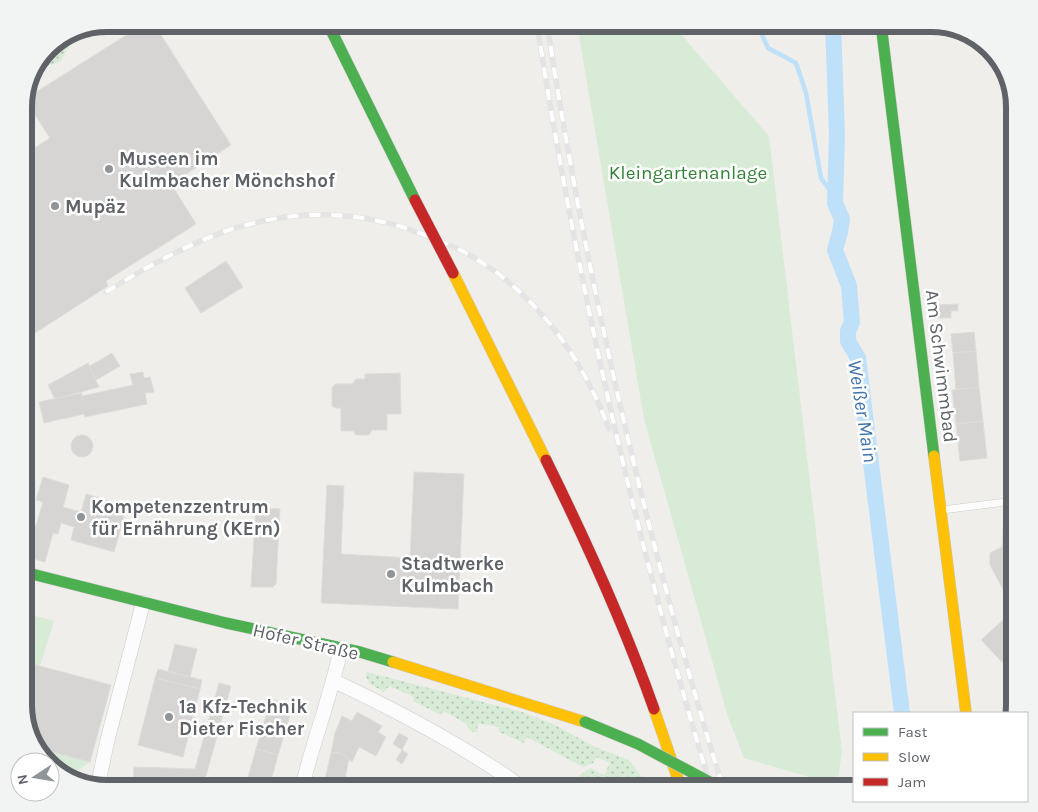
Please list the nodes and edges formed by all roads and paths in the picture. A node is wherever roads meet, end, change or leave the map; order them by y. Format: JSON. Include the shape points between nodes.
{"nodes":[{"id":1,"x":332,"y":33,"type":"edge"},
{"id":2,"x":882,"y":33,"type":"edge"},
{"id":3,"x":1006,"y":502,"type":"edge"},
{"id":4,"x":942,"y":510,"type":"junction"},
{"id":5,"x":33,"y":574,"type":"edge"},
{"id":6,"x":143,"y":603,"type":"junction"},
{"id":7,"x":341,"y":648,"type":"junction"},
{"id":8,"x":334,"y":681,"type":"junction"},
{"id":9,"x":966,"y":712,"type":"edge"},
{"id":10,"x":99,"y":779,"type":"edge"},
{"id":11,"x":304,"y":780,"type":"edge"},
{"id":12,"x":512,"y":780,"type":"edge"},
{"id":13,"x":678,"y":780,"type":"edge"},
{"id":14,"x":706,"y":780,"type":"edge"}],
"edges":[{"from":1,"to":13,"type":"main road","bridge":true,"via":[[580,529],[643,679]]},
{"from":2,"to":4,"type":"main road","name":"Am Schwimmbad"},
{"from":3,"to":4,"type":"lane"},
{"from":4,"to":9,"type":"main road","name":"Am Schwimmbad"},
{"from":5,"to":6,"type":"main road","name":"Hofer Straße"},
{"from":6,"to":7,"type":"main road","name":"Hofer Straße"},
{"from":6,"to":10,"type":"street"},
{"from":7,"to":8,"type":"street"},
{"from":7,"to":14,"type":"main road","name":"Hofer Straße","bridge":true,"via":[[585,722],[638,744]]},
{"from":8,"to":11,"type":"street"},
{"from":8,"to":12,"type":"street","name":"Hofer Straße","via":[[434,732]]}]}
